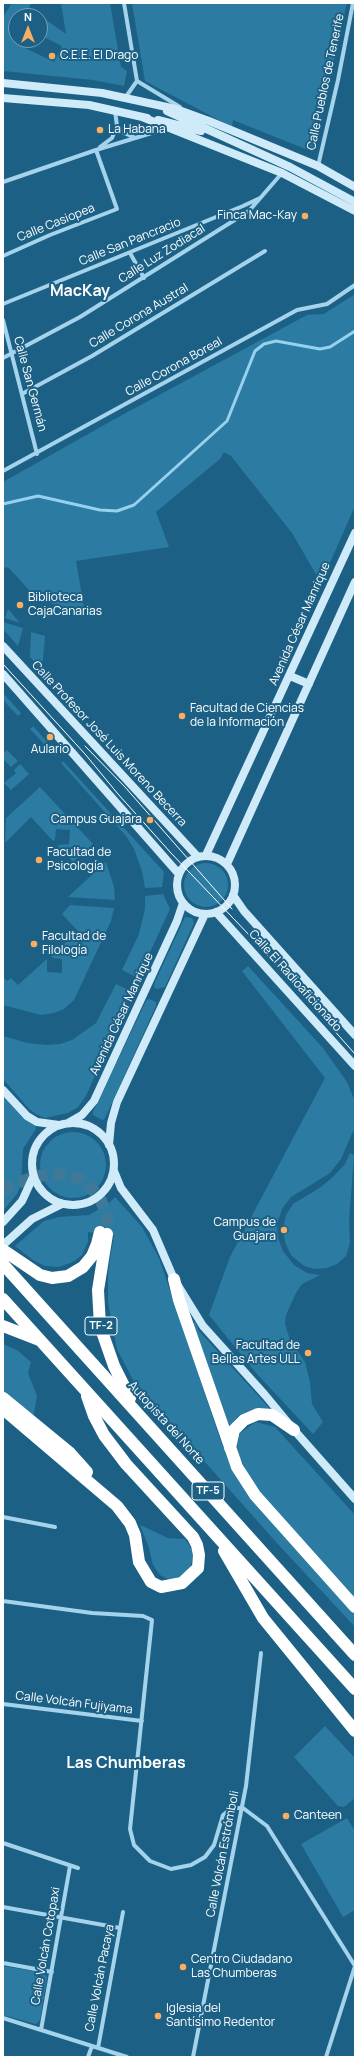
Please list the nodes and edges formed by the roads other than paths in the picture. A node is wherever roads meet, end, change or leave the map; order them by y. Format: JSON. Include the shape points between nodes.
{"nodes":[{"id":1,"x":124,"y":3,"type":"edge"},
{"id":2,"x":353,"y":3,"type":"edge"},
{"id":3,"x":137,"y":81,"type":"junction"},
{"id":4,"x":3,"y":83,"type":"edge"},
{"id":5,"x":3,"y":98,"type":"edge"},
{"id":6,"x":125,"y":98,"type":"junction"},
{"id":7,"x":150,"y":104,"type":"junction"},
{"id":8,"x":115,"y":110,"type":"junction"},
{"id":9,"x":193,"y":115,"type":"junction"},
{"id":10,"x":142,"y":117,"type":"junction"},
{"id":11,"x":117,"y":126,"type":"junction"},
{"id":12,"x":168,"y":128,"type":"junction"},
{"id":13,"x":218,"y":136,"type":"junction"},
{"id":14,"x":136,"y":138,"type":"junction"},
{"id":15,"x":96,"y":150,"type":"junction"},
{"id":16,"x":318,"y":166,"type":"junction"},
{"id":17,"x":282,"y":173,"type":"junction"},
{"id":18,"x":3,"y":182,"type":"edge"},
{"id":19,"x":355,"y":187,"type":"edge"},
{"id":20,"x":264,"y":196,"type":"junction"},
{"id":21,"x":355,"y":202,"type":"edge"},
{"id":22,"x":355,"y":211,"type":"edge"},
{"id":23,"x":266,"y":251,"type":"dead end"},
{"id":24,"x":130,"y":253,"type":"junction"},
{"id":25,"x":3,"y":256,"type":"edge"},
{"id":26,"x":144,"y":278,"type":"junction"},
{"id":27,"x":355,"y":285,"type":"edge"},
{"id":28,"x":3,"y":304,"type":"edge"},
{"id":29,"x":3,"y":320,"type":"edge"},
{"id":30,"x":11,"y":354,"type":"junction"},
{"id":31,"x":3,"y":358,"type":"edge"},
{"id":32,"x":22,"y":394,"type":"junction"},
{"id":33,"x":37,"y":454,"type":"junction"},
{"id":34,"x":3,"y":471,"type":"edge"},
{"id":35,"x":355,"y":533,"type":"edge"},
{"id":36,"x":355,"y":582,"type":"edge"},
{"id":37,"x":3,"y":646,"type":"edge"},
{"id":38,"x":3,"y":674,"type":"edge"},
{"id":39,"x":290,"y":676,"type":"junction"},
{"id":40,"x":309,"y":684,"type":"junction"},
{"id":41,"x":206,"y":855,"type":"junction"},
{"id":42,"x":197,"y":856,"type":"junction"},
{"id":43,"x":227,"y":864,"type":"junction"},
{"id":44,"x":178,"y":873,"type":"junction"},
{"id":45,"x":233,"y":895,"type":"junction"},
{"id":46,"x":183,"y":903,"type":"junction"},
{"id":47,"x":216,"y":912,"type":"junction"},
{"id":48,"x":205,"y":914,"type":"junction"},
{"id":49,"x":355,"y":1035,"type":"edge"},
{"id":50,"x":355,"y":1066,"type":"edge"},
{"id":51,"x":3,"y":1090,"type":"edge"},
{"id":52,"x":63,"y":1124,"type":"junction"},
{"id":53,"x":109,"y":1145,"type":"junction"},
{"id":54,"x":114,"y":1171,"type":"junction"},
{"id":55,"x":33,"y":1177,"type":"junction"},
{"id":56,"x":62,"y":1204,"type":"junction"},
{"id":57,"x":3,"y":1222,"type":"edge"},
{"id":58,"x":3,"y":1245,"type":"edge"},
{"id":59,"x":3,"y":1250,"type":"edge"},
{"id":60,"x":3,"y":1264,"type":"edge"},
{"id":61,"x":174,"y":1279,"type":"junction"},
{"id":62,"x":3,"y":1299,"type":"edge"},
{"id":63,"x":3,"y":1326,"type":"edge"},
{"id":64,"x":41,"y":1341,"type":"junction"},
{"id":65,"x":86,"y":1391,"type":"junction"},
{"id":66,"x":3,"y":1398,"type":"edge"},
{"id":67,"x":3,"y":1409,"type":"edge"},
{"id":68,"x":137,"y":1412,"type":"junction"},
{"id":69,"x":294,"y":1430,"type":"junction"},
{"id":70,"x":230,"y":1449,"type":"junction"},
{"id":71,"x":108,"y":1498,"type":"junction"},
{"id":72,"x":355,"y":1499,"type":"edge"},
{"id":73,"x":3,"y":1517,"type":"edge"},
{"id":74,"x":54,"y":1527,"type":"dead end"},
{"id":75,"x":215,"y":1534,"type":"junction"},
{"id":76,"x":3,"y":1601,"type":"edge"},
{"id":77,"x":355,"y":1607,"type":"edge"},
{"id":78,"x":261,"y":1654,"type":"dead end"},
{"id":79,"x":355,"y":1655,"type":"edge"},
{"id":80,"x":355,"y":1689,"type":"edge"},
{"id":81,"x":3,"y":1704,"type":"edge"},
{"id":82,"x":142,"y":1721,"type":"junction"},
{"id":83,"x":355,"y":1731,"type":"edge"},
{"id":84,"x":243,"y":1808,"type":"junction"},
{"id":85,"x":3,"y":1843,"type":"edge"},
{"id":86,"x":70,"y":1866,"type":"junction"},
{"id":87,"x":78,"y":1868,"type":"dead end"},
{"id":88,"x":3,"y":1907,"type":"edge"},
{"id":89,"x":123,"y":1912,"type":"dead end"},
{"id":90,"x":62,"y":1916,"type":"junction"},
{"id":91,"x":120,"y":1928,"type":"junction"},
{"id":92,"x":3,"y":1963,"type":"edge"},
{"id":93,"x":355,"y":1966,"type":"edge"},
{"id":94,"x":52,"y":1972,"type":"junction"},
{"id":95,"x":3,"y":2018,"type":"edge"},
{"id":96,"x":41,"y":2030,"type":"junction"},
{"id":97,"x":92,"y":2046,"type":"junction"},
{"id":98,"x":98,"y":2048,"type":"junction"},
{"id":99,"x":88,"y":2057,"type":"edge"},
{"id":100,"x":127,"y":2057,"type":"edge"},
{"id":101,"x":193,"y":2057,"type":"edge"},
{"id":102,"x":326,"y":2057,"type":"edge"}],
"edges":[{"from":1,"to":3,"type":"street"},
{"from":2,"to":16,"type":"street","name":"Calle Pueblos de Tenerife"},
{"from":3,"to":6,"type":"street"},
{"from":3,"to":9,"type":"street"},
{"from":4,"to":6,"type":"street"},
{"from":5,"to":8,"type":"street","via":[[89,105]]},
{"from":6,"to":7,"type":"street"},
{"from":7,"to":9,"type":"street"},
{"from":7,"to":13,"type":"street"},
{"from":8,"to":10,"type":"street"},
{"from":8,"to":11,"type":"street"},
{"from":9,"to":16,"type":"street"},
{"from":10,"to":12,"type":"street"},
{"from":10,"to":13,"type":"street"},
{"from":11,"to":14,"type":"street","via":[[124,133]]},
{"from":11,"to":15,"type":"street","via":[[112,138]]},
{"from":12,"to":14,"type":"street"},
{"from":12,"to":17,"type":"street"},
{"from":13,"to":21,"type":"street","via":[[290,167]]},
{"from":14,"to":15,"type":"street"},
{"from":15,"to":18,"type":"street"},
{"from":15,"to":25,"type":"street","name":"Calle Casiopea","via":[[117,209]]},
{"from":16,"to":19,"type":"street"},
{"from":17,"to":20,"type":"street","name":"Calle Luz Zodiacal"},
{"from":17,"to":22,"type":"street"},
{"from":20,"to":24,"type":"street","name":"Calle San Pancracio"},
{"from":20,"to":26,"type":"street","name":"Calle Luz Zodiacal","via":[[249,211]]},
{"from":23,"to":32,"type":"street","name":"Calle Corona Austral","via":[[92,356]]},
{"from":24,"to":26,"type":"street"},
{"from":24,"to":28,"type":"street","name":"Calle San Pancracio"},
{"from":26,"to":30,"type":"street","name":"Calle Luz Zodiacal","via":[[80,317]]},
{"from":27,"to":33,"type":"street","name":"Calle Corona Boreal","via":[[327,304],[297,310]]},
{"from":29,"to":30,"type":"street","name":"Calle San Germán"},
{"from":30,"to":31,"type":"street","name":"Calle Luz Zodiacal"},
{"from":30,"to":32,"type":"street","name":"Calle San Germán"},
{"from":32,"to":33,"type":"street","name":"Calle San Germán"},
{"from":33,"to":34,"type":"street","name":"Calle Corona Boreal"},
{"from":35,"to":39,"type":"street","name":"Avenida César Manrique"},
{"from":36,"to":40,"type":"street"},
{"from":37,"to":42,"type":"street","name":"Calle Profesor José Luis Moreno Becerra"},
{"from":38,"to":44,"type":"street"},
{"from":39,"to":40,"type":"street"},
{"from":39,"to":41,"type":"street","name":"Avenida César Manrique"},
{"from":40,"to":43,"type":"street"},
{"from":41,"to":42,"type":"street"},
{"from":41,"to":43,"type":"street"},
{"from":42,"to":44,"type":"street"},
{"from":43,"to":45,"type":"street","via":[[235,879]]},
{"from":44,"to":46,"type":"street","via":[[176,889]]},
{"from":45,"to":47,"type":"street","via":[[228,904]]},
{"from":45,"to":49,"type":"street","name":"Calle El Radioaficionado","via":[[244,911]]},
{"from":46,"to":48,"type":"street","via":[[192,911]]},
{"from":46,"to":52,"type":"street","name":"Avenida César Manrique","via":[[162,955],[94,1100],[82,1115]]},
{"from":47,"to":48,"type":"street"},
{"from":47,"to":50,"type":"street","name":"Calle El Radioaficionado"},
{"from":48,"to":53,"type":"street","via":[[117,1102],[111,1123]]},
{"from":51,"to":52,"type":"street","via":[[27,1116],[37,1122]]},
{"from":52,"to":53,"type":"street","via":[[79,1124],[91,1128]]},
{"from":52,"to":55,"type":"street","via":[[45,1133],[36,1146],[31,1161]]},
{"from":53,"to":54,"type":"street"},
{"from":54,"to":56,"type":"street","via":[[106,1189],[91,1202]]},
{"from":54,"to":61,"type":"street","via":[[121,1188],[153,1230]]},
{"from":55,"to":56,"type":"street","via":[[39,1189],[49,1198]]},
{"from":55,"to":57,"type":"street","via":[[22,1201]]},
{"from":56,"to":58,"type":"street","via":[[32,1219]]},
{"from":59,"to":68,"type":"highway","number":"TF-2","via":[[40,1275],[52,1278],[68,1276],[83,1267],[92,1256],[103,1233],[98,1290],[100,1326],[114,1366]]},
{"from":60,"to":68,"type":"highway","name":"Autopista del Norte","number":"TF-5"},
{"from":61,"to":69,"type":"street","via":[[203,1326],[266,1394]]},
{"from":61,"to":70,"type":"highway"},
{"from":62,"to":64,"type":"highway","number":"TF-5"},
{"from":63,"to":64,"type":"highway"},
{"from":64,"to":65,"type":"highway","number":"TF-5"},
{"from":65,"to":71,"type":"highway","via":[[94,1416],[104,1435],[126,1464],[193,1537],[199,1555],[198,1568],[190,1577],[174,1586],[161,1587],[151,1582],[139,1562],[135,1535],[130,1523]]},
{"from":65,"to":75,"type":"highway","number":"TF-5"},
{"from":66,"to":71,"type":"highway","via":[[70,1453]]},
{"from":67,"to":71,"type":"highway"},
{"from":68,"to":79,"type":"highway","name":"Autopista del Norte","number":"TF-5"},
{"from":69,"to":70,"type":"highway","via":[[272,1415],[258,1414],[244,1420],[234,1430]]},
{"from":69,"to":72,"type":"street"},
{"from":70,"to":77,"type":"highway","via":[[237,1467],[255,1495]]},
{"from":73,"to":74,"type":"street"},
{"from":75,"to":80,"type":"highway","number":"TF-5"},
{"from":75,"to":83,"type":"highway","via":[[262,1618]]},
{"from":76,"to":82,"type":"street","via":[[92,1613],[143,1616],[152,1620]]},
{"from":78,"to":84,"type":"street","name":"Calle Volcán Estrómboli"},
{"from":81,"to":82,"type":"street","name":"Calle Volcán Fujiyama"},
{"from":82,"to":84,"type":"street","via":[[130,1830],[134,1845],[150,1861],[171,1869],[191,1865],[205,1857],[214,1845],[223,1816],[232,1808]]},
{"from":84,"to":93,"type":"street","via":[[267,1826]]},
{"from":84,"to":101,"type":"street","name":"Calle Volcán Estrómboli"},
{"from":85,"to":86,"type":"street"},
{"from":86,"to":87,"type":"street"},
{"from":86,"to":90,"type":"street","name":"Calle Volcán Cotopaxi"},
{"from":88,"to":90,"type":"street"},
{"from":89,"to":91,"type":"street","name":"Calle Volcán Pacaya"},
{"from":90,"to":91,"type":"street"},
{"from":90,"to":94,"type":"street","name":"Calle Volcán Cotopaxi"},
{"from":91,"to":98,"type":"street","name":"Calle Volcán Pacaya"},
{"from":92,"to":94,"type":"street"},
{"from":93,"to":102,"type":"street"},
{"from":94,"to":96,"type":"street","name":"Calle Volcán Cotopaxi"},
{"from":95,"to":96,"type":"street"},
{"from":96,"to":97,"type":"street"},
{"from":97,"to":98,"type":"street"},
{"from":97,"to":99,"type":"street"},
{"from":98,"to":100,"type":"street"}]}
